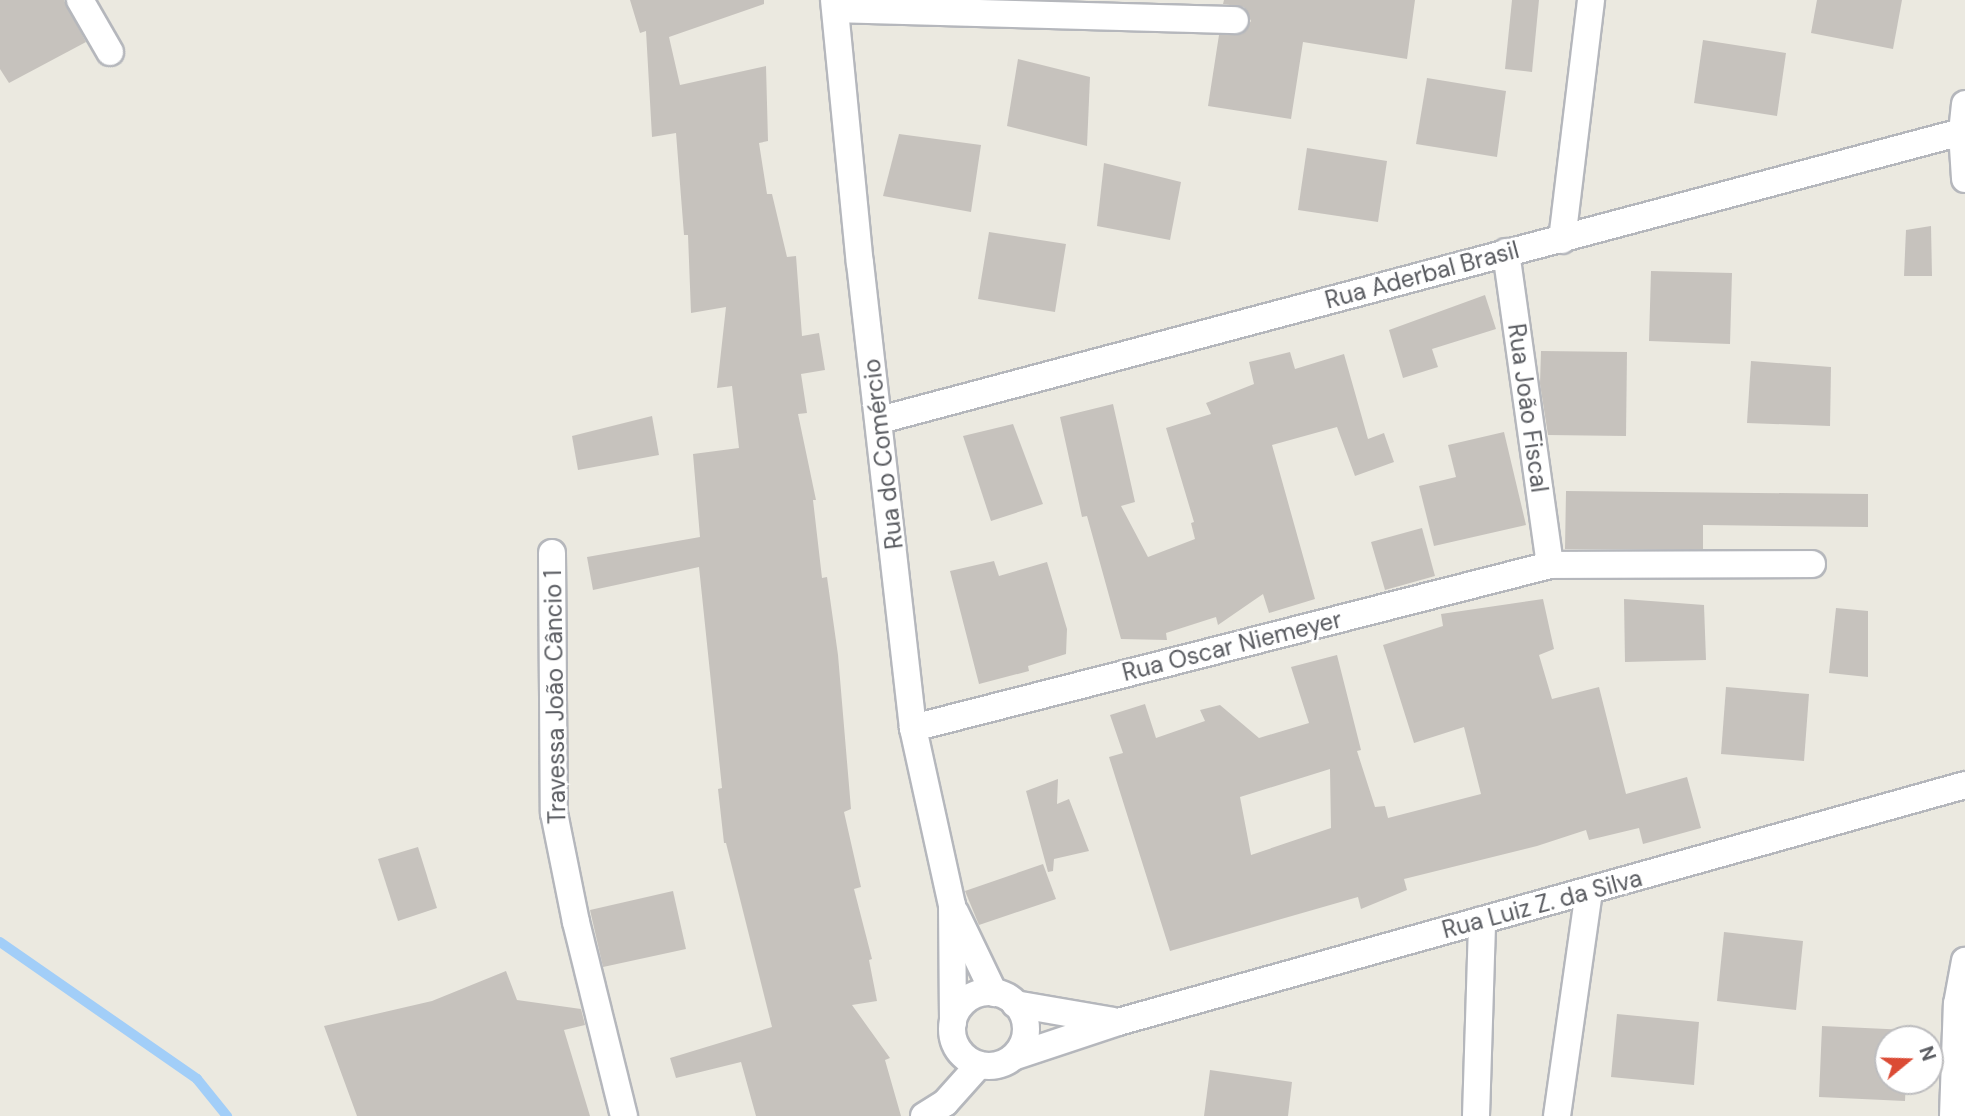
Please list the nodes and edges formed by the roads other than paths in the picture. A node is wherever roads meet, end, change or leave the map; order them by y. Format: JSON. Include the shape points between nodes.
{"nodes":[{"id":1,"x":80,"y":0,"type":"edge"},
{"id":2,"x":1591,"y":0,"type":"edge"},
{"id":3,"x":835,"y":4,"type":"edge"},
{"id":4,"x":1235,"y":20,"type":"dead end"},
{"id":5,"x":110,"y":52,"type":"dead end"},
{"id":6,"x":1965,"y":104,"type":"edge"},
{"id":7,"x":1964,"y":131,"type":"edge"},
{"id":8,"x":1965,"y":179,"type":"edge"},
{"id":9,"x":1562,"y":240,"type":"junction"},
{"id":10,"x":1506,"y":252,"type":"junction"},
{"id":11,"x":880,"y":421,"type":"junction"},
{"id":12,"x":552,"y":553,"type":"dead end"},
{"id":13,"x":1812,"y":564,"type":"dead end"},
{"id":14,"x":1550,"y":565,"type":"junction"},
{"id":15,"x":913,"y":728,"type":"junction"},
{"id":16,"x":1965,"y":785,"type":"edge"},
{"id":17,"x":1589,"y":891,"type":"junction"},
{"id":18,"x":952,"y":905,"type":"junction"},
{"id":19,"x":1482,"y":920,"type":"junction"},
{"id":20,"x":1965,"y":961,"type":"edge"},
{"id":21,"x":1005,"y":998,"type":"junction"},
{"id":22,"x":953,"y":1022,"type":"junction"},
{"id":23,"x":1118,"y":1022,"type":"junction"},
{"id":24,"x":1016,"y":1056,"type":"junction"},
{"id":25,"x":979,"y":1065,"type":"junction"},
{"id":26,"x":624,"y":1116,"type":"edge"},
{"id":27,"x":924,"y":1116,"type":"edge"},
{"id":28,"x":1476,"y":1116,"type":"edge"},
{"id":29,"x":1557,"y":1116,"type":"edge"},
{"id":30,"x":1953,"y":1116,"type":"edge"}],
"edges":[{"from":1,"to":5,"type":"street"},
{"from":2,"to":9,"type":"street"},
{"from":3,"to":4,"type":"street"},
{"from":3,"to":11,"type":"street","name":"Rua do Comércio"},
{"from":6,"to":7,"type":"street"},
{"from":7,"to":8,"type":"street"},
{"from":7,"to":9,"type":"street","name":"Rua Aderbal Brasil"},
{"from":9,"to":10,"type":"street","name":"Rua Aderbal Brasil"},
{"from":10,"to":11,"type":"street","name":"Rua Aderbal Brasil"},
{"from":10,"to":14,"type":"street","name":"Rua João Fiscal"},
{"from":11,"to":15,"type":"street","name":"Rua do Comércio"},
{"from":12,"to":26,"type":"street","name":"Travessa João Câncio 1","via":[[554,813]]},
{"from":13,"to":14,"type":"street","name":"Rua Oscar Niemeyer"},
{"from":14,"to":15,"type":"street","name":"Rua Oscar Niemeyer"},
{"from":15,"to":18,"type":"street","name":"Rua do Comércio"},
{"from":16,"to":17,"type":"street","name":"Rua Luiz Z. da Silva"},
{"from":17,"to":19,"type":"street","name":"Rua Luiz Z. da Silva"},
{"from":17,"to":29,"type":"street"},
{"from":18,"to":21,"type":"street","name":"Rua do Comércio"},
{"from":18,"to":22,"type":"street","name":"Rua do Comércio"},
{"from":19,"to":23,"type":"street","name":"Rua Luiz Z. da Silva"},
{"from":19,"to":28,"type":"street"},
{"from":20,"to":30,"type":"street","via":[[1957,1004]]},
{"from":21,"to":22,"type":"street","via":[[972,997],[963,1003]]},
{"from":21,"to":23,"type":"street","name":"Rua Luiz Z. da Silva"},
{"from":21,"to":24,"type":"street","via":[[1022,1013],[1026,1035]]},
{"from":22,"to":25,"type":"street","via":[[952,1034],[961,1054]]},
{"from":23,"to":24,"type":"street","name":"Rua Luiz Z. da Silva"},
{"from":24,"to":25,"type":"street","via":[[1000,1065]]},
{"from":25,"to":27,"type":"street"}]}
